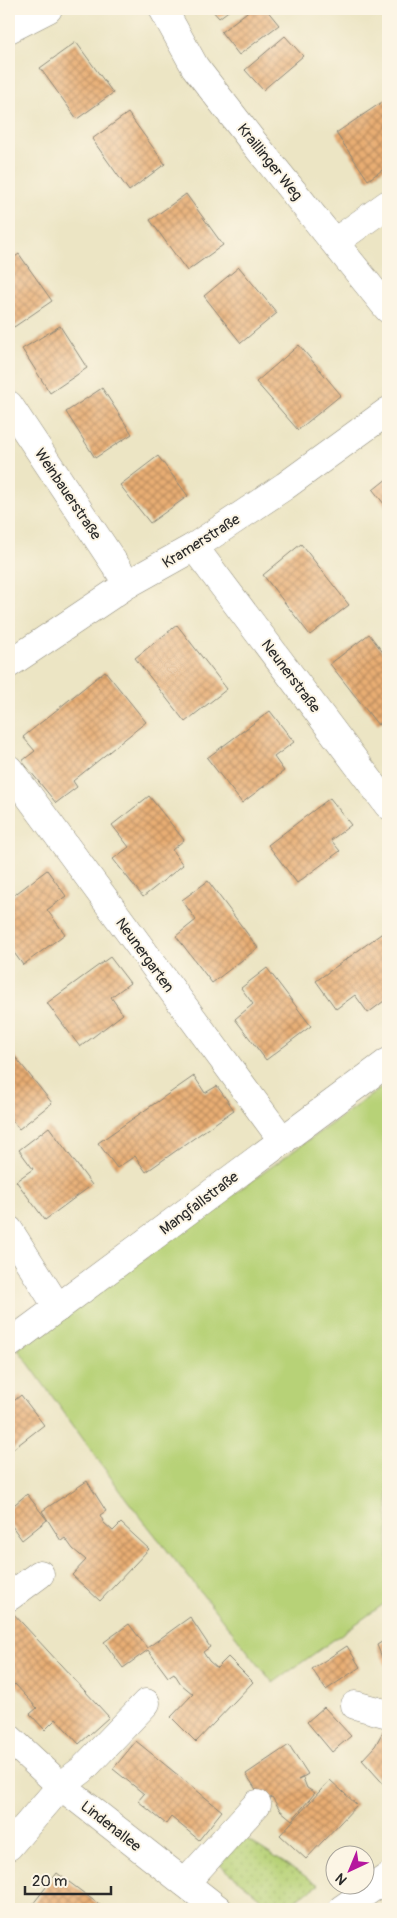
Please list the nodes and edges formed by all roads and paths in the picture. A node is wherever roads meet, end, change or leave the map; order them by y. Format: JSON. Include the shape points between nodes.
{"nodes":[{"id":1,"x":48,"y":9,"type":"edge"},
{"id":2,"x":163,"y":9,"type":"edge"},
{"id":3,"x":9,"y":29,"type":"edge"},
{"id":4,"x":388,"y":204,"type":"edge"},
{"id":5,"x":335,"y":242,"type":"junction"},
{"id":6,"x":388,"y":309,"type":"edge"},
{"id":7,"x":9,"y":404,"type":"edge"},
{"id":8,"x":388,"y":411,"type":"edge"},
{"id":9,"x":194,"y":547,"type":"junction"},
{"id":10,"x":128,"y":584,"type":"junction"},
{"id":11,"x":9,"y":664,"type":"edge"},
{"id":12,"x":9,"y":769,"type":"edge"},
{"id":13,"x":388,"y":805,"type":"edge"},
{"id":14,"x":388,"y":1062,"type":"edge"},
{"id":15,"x":283,"y":1141,"type":"junction"},
{"id":16,"x":9,"y":1230,"type":"edge"},
{"id":17,"x":58,"y":1308,"type":"junction"},
{"id":18,"x":9,"y":1344,"type":"edge"},
{"id":19,"x":40,"y":1574,"type":"dead end"},
{"id":20,"x":9,"y":1598,"type":"edge"},
{"id":21,"x":146,"y":1702,"type":"dead end"},
{"id":22,"x":355,"y":1705,"type":"dead end"},
{"id":23,"x":388,"y":1714,"type":"edge"},
{"id":24,"x":9,"y":1738,"type":"edge"},
{"id":25,"x":61,"y":1786,"type":"junction"},
{"id":26,"x":257,"y":1804,"type":"dead end"},
{"id":27,"x":9,"y":1846,"type":"edge"},
{"id":28,"x":388,"y":1877,"type":"edge"},
{"id":29,"x":185,"y":1883,"type":"junction"},
{"id":30,"x":360,"y":1904,"type":"edge"},
{"id":31,"x":218,"y":1909,"type":"edge"}],
"edges":[{"from":1,"to":3,"type":"street"},
{"from":2,"to":5,"type":"street","name":"Kraillinger Weg","via":[[195,68]]},
{"from":4,"to":5,"type":"street"},
{"from":5,"to":6,"type":"street","name":"Kraillinger Weg"},
{"from":7,"to":10,"type":"street","name":"Weinbauerstraße"},
{"from":8,"to":9,"type":"street","name":"Kramerstraße"},
{"from":9,"to":10,"type":"street","name":"Kramerstraße"},
{"from":9,"to":13,"type":"street","name":"Neunerstraße"},
{"from":10,"to":11,"type":"street","name":"Kramerstraße"},
{"from":12,"to":15,"type":"street","name":"Neunergarten"},
{"from":14,"to":15,"type":"street","name":"Mangfallstraße"},
{"from":15,"to":17,"type":"street","name":"Mangfallstraße"},
{"from":16,"to":17,"type":"street"},
{"from":17,"to":18,"type":"street","name":"Mangfallstraße"},
{"from":19,"to":20,"type":"street"},
{"from":21,"to":25,"type":"street","via":[[82,1770]]},
{"from":22,"to":23,"type":"street"},
{"from":24,"to":25,"type":"street","name":"Lindenallee"},
{"from":25,"to":27,"type":"street"},
{"from":25,"to":29,"type":"street","name":"Lindenallee"},
{"from":26,"to":29,"type":"street"},
{"from":28,"to":30,"type":"street"},
{"from":29,"to":31,"type":"street","name":"Lindenallee"}]}
